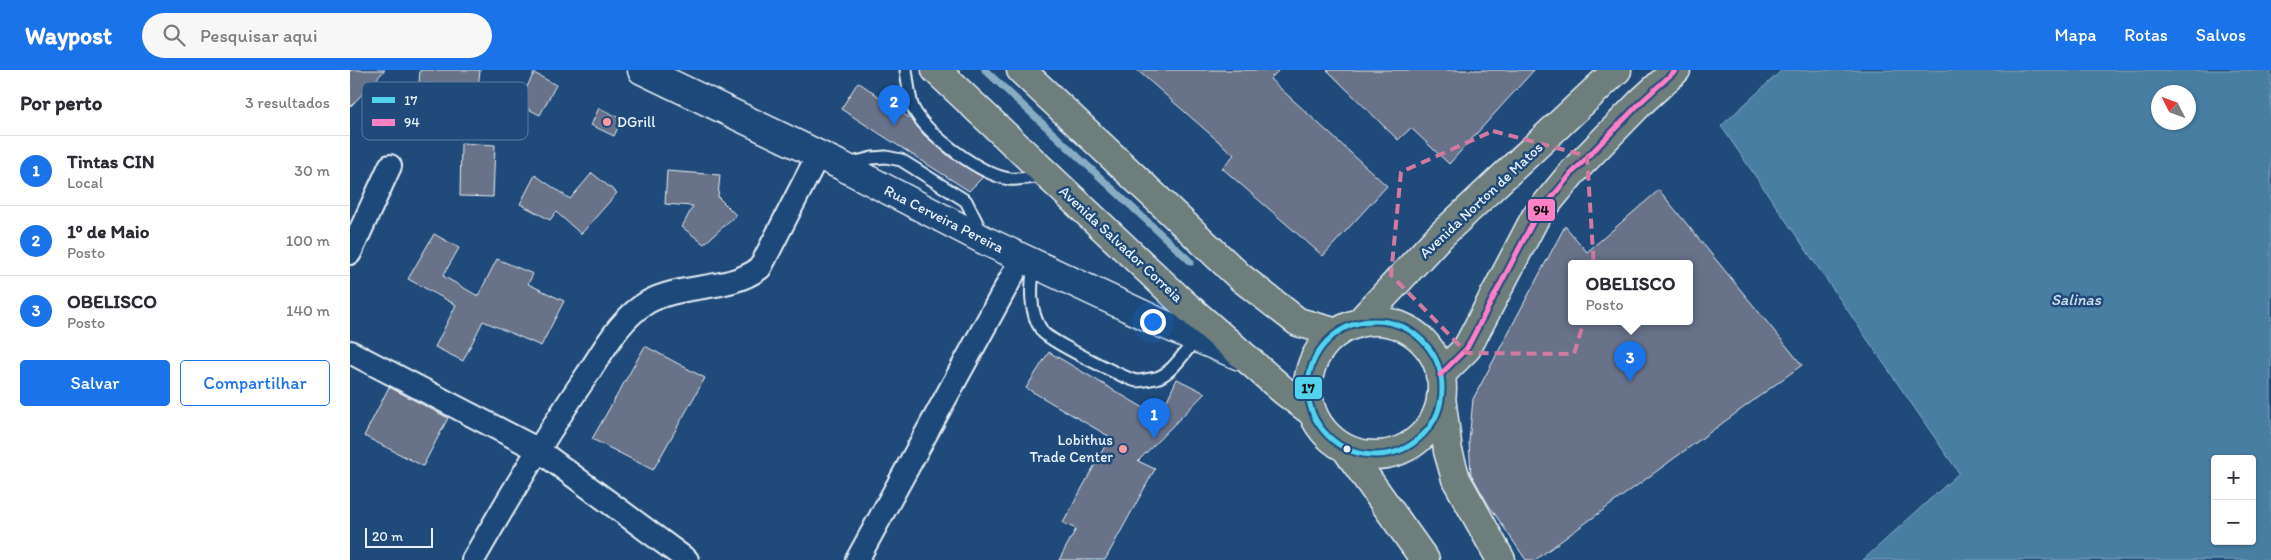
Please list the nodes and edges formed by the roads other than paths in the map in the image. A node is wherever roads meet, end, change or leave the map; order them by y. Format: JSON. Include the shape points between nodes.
{"nodes":[{"id":1,"x":642,"y":70,"type":"edge"},
{"id":2,"x":906,"y":70,"type":"edge"},
{"id":3,"x":936,"y":70,"type":"edge"},
{"id":4,"x":1021,"y":70,"type":"edge"},
{"id":5,"x":1676,"y":70,"type":"edge"},
{"id":6,"x":1609,"y":72,"type":"edge"},
{"id":7,"x":830,"y":161,"type":"junction"},
{"id":8,"x":390,"y":166,"type":"dead end"},
{"id":9,"x":1048,"y":176,"type":"junction"},
{"id":10,"x":350,"y":253,"type":"edge"},
{"id":11,"x":1028,"y":261,"type":"junction"},
{"id":12,"x":1348,"y":328,"type":"junction"},
{"id":13,"x":1197,"y":338,"type":"junction"},
{"id":14,"x":350,"y":352,"type":"edge"},
{"id":15,"x":1250,"y":360,"type":"junction"},
{"id":16,"x":1441,"y":385,"type":"junction"},
{"id":17,"x":1312,"y":412,"type":"junction"},
{"id":18,"x":538,"y":449,"type":"junction"},
{"id":19,"x":1346,"y":449,"type":"junction"},
{"id":20,"x":473,"y":560,"type":"edge"},
{"id":21,"x":686,"y":560,"type":"edge"},
{"id":22,"x":857,"y":560,"type":"edge"},
{"id":23,"x":1425,"y":560,"type":"edge"},
{"id":24,"x":1501,"y":560,"type":"edge"}],
"edges":[{"from":1,"to":7,"type":"main road","name":"Rua Cerveira Pereira"},
{"from":2,"to":9,"type":"lane","via":[[913,106],[924,125],[952,148],[987,172],[1010,179]]},
{"from":3,"to":9,"type":"main road","name":"Avenida Salvador Correia"},
{"from":4,"to":12,"type":"main road","via":[[1240,278],[1298,322]]},
{"from":5,"to":16,"type":"main road","via":[[1578,168],[1535,218],[1467,348]]},
{"from":6,"to":12,"type":"main road","name":"Avenida Norton de Matos"},
{"from":7,"to":11,"type":"main road","name":"Rua Cerveira Pereira"},
{"from":7,"to":18,"type":"street","via":[[760,268],[747,278],[664,296],[647,303],[620,327]]},
{"from":8,"to":10,"type":"street"},
{"from":9,"to":15,"type":"main road","name":"Avenida Salvador Correia"},
{"from":11,"to":13,"type":"main road","name":"Rua Cerveira Pereira"},
{"from":11,"to":13,"type":"lane","via":[[1034,313],[1042,331],[1054,342],[1136,381],[1158,378]]},
{"from":11,"to":22,"type":"street"},
{"from":12,"to":16,"type":"main road","via":[[1386,322],[1411,332],[1430,350]]},
{"from":12,"to":17,"type":"main road","via":[[1319,351],[1309,374]]},
{"from":13,"to":15,"type":"main road","name":"Rua Cerveira Pereira"},
{"from":14,"to":18,"type":"street"},
{"from":15,"to":17,"type":"main road","name":"Avenida Salvador Correia"},
{"from":16,"to":19,"type":"main road","via":[[1434,419],[1427,430],[1407,446],[1383,454]]},
{"from":16,"to":24,"type":"main road","via":[[1448,451],[1456,479]]},
{"from":17,"to":19,"type":"main road","via":[[1326,434]]},
{"from":18,"to":20,"type":"street"},
{"from":18,"to":21,"type":"street"},
{"from":19,"to":23,"type":"main road"}]}
